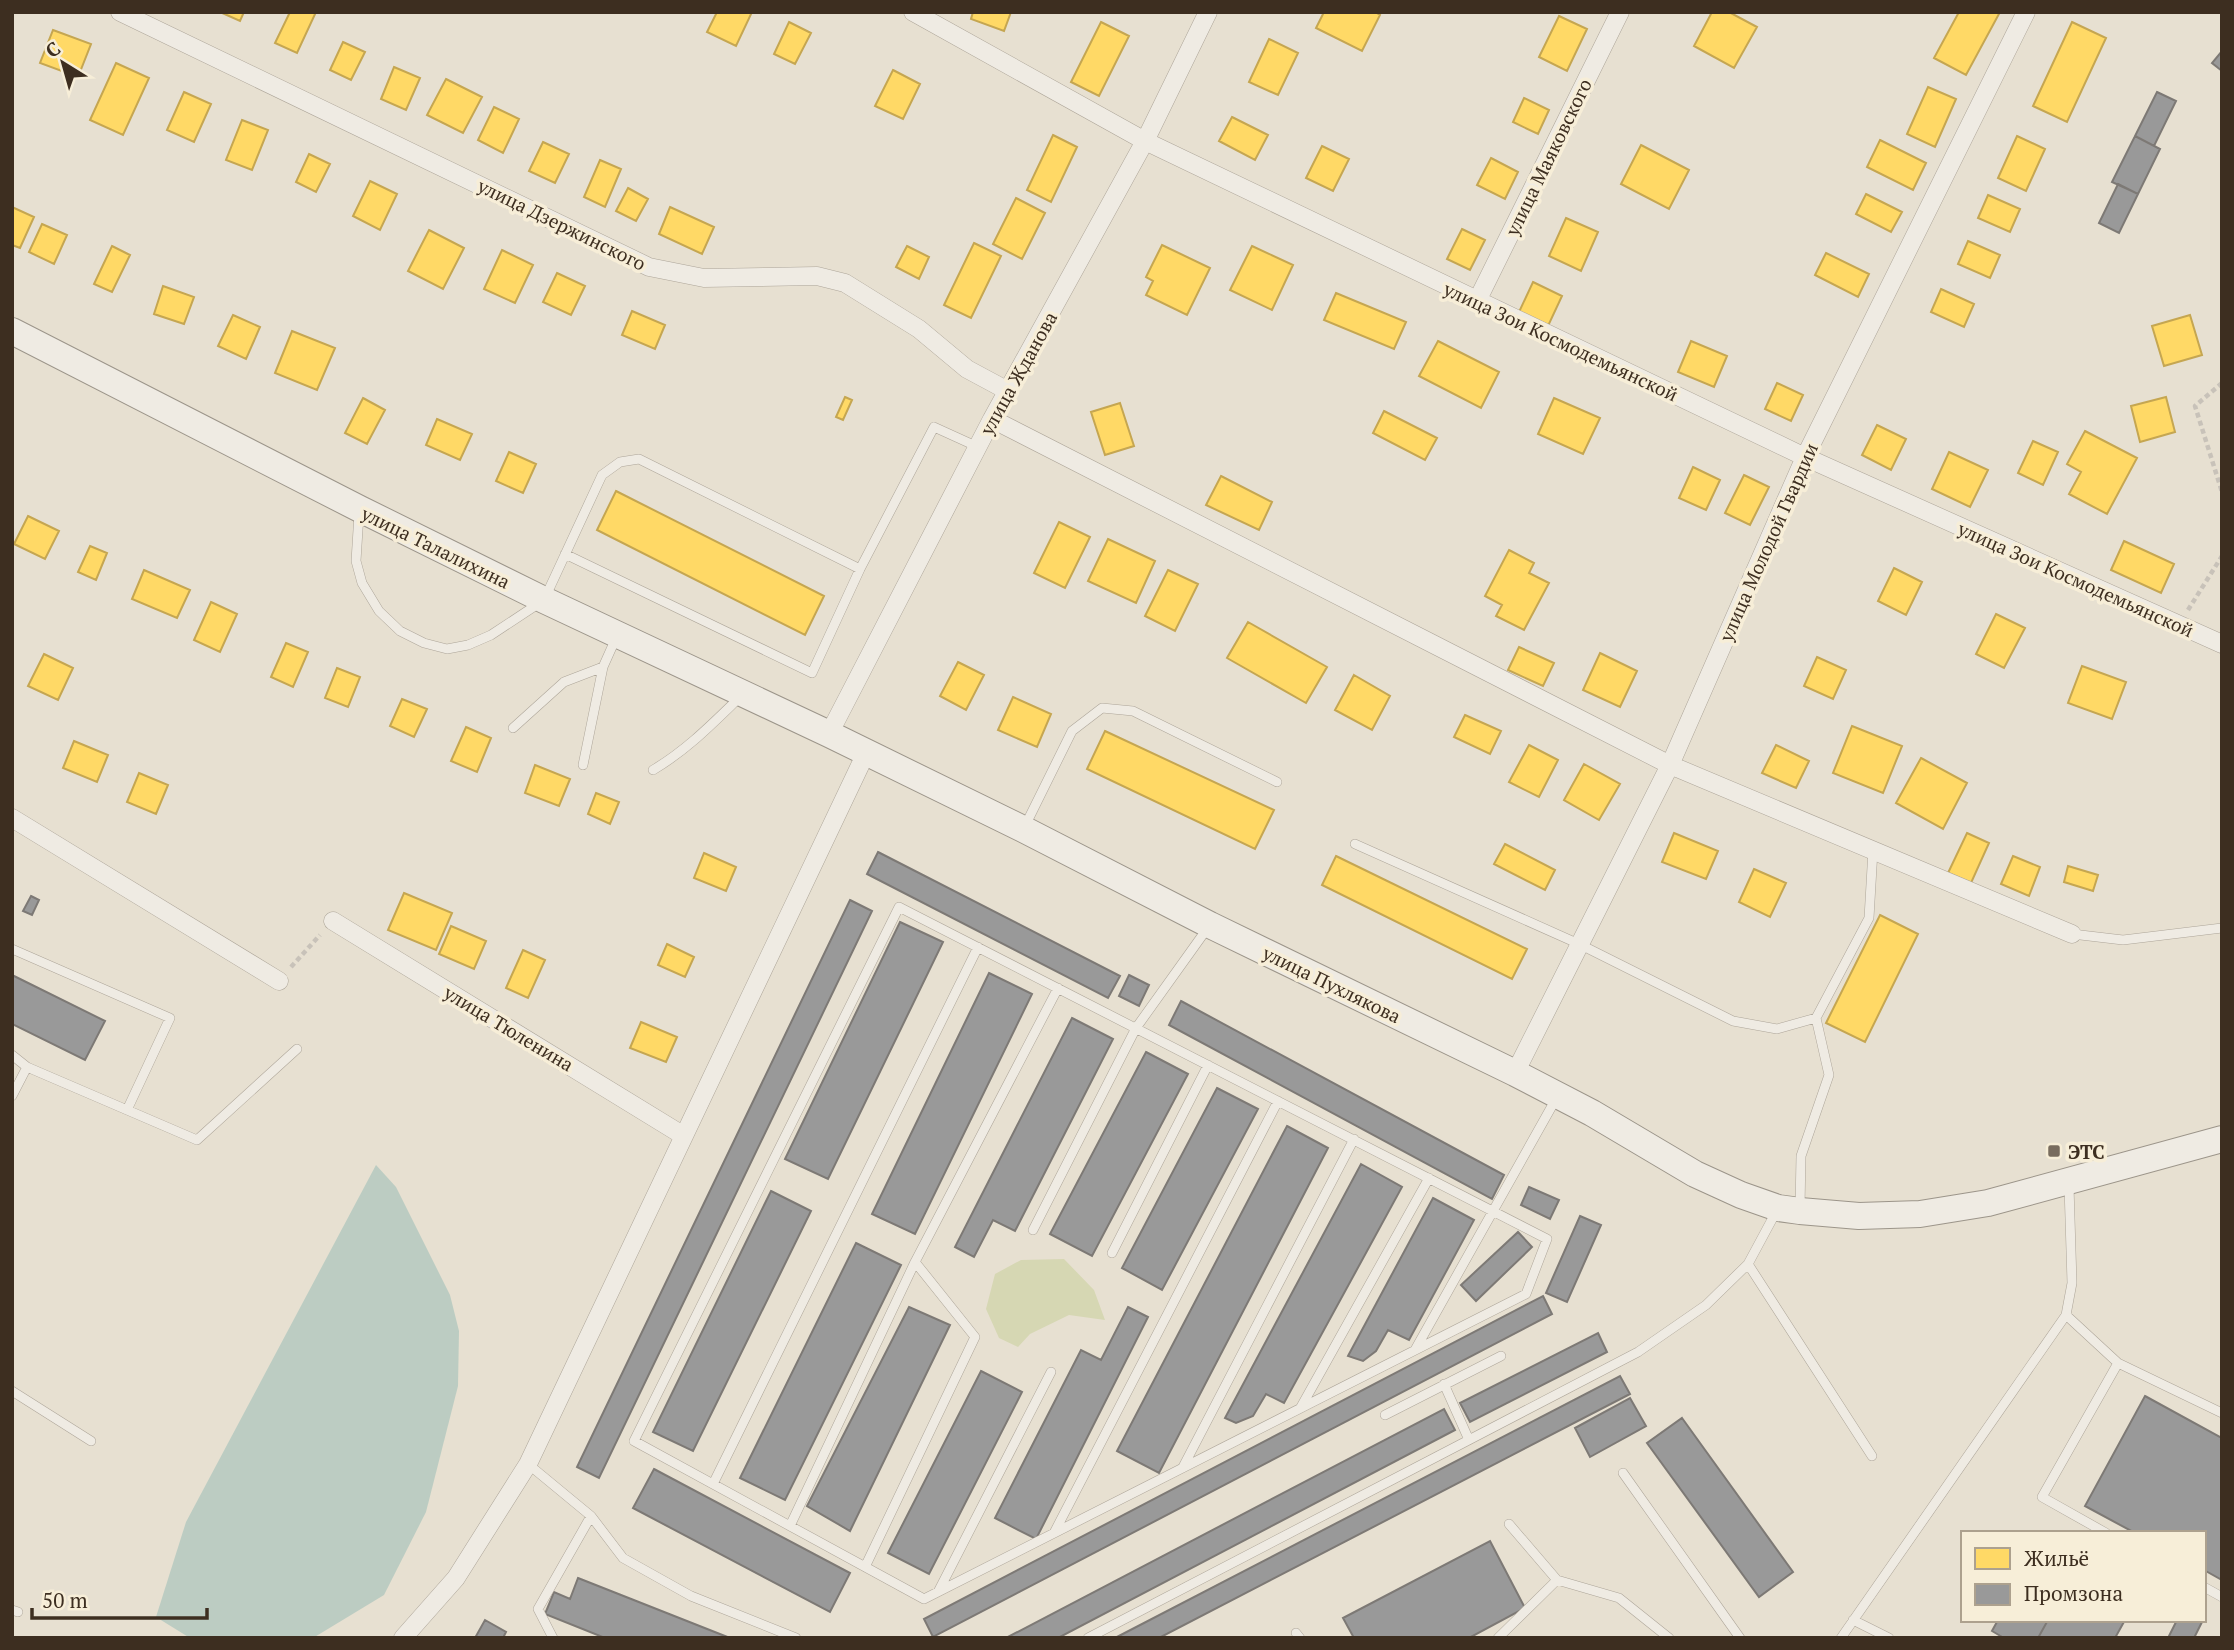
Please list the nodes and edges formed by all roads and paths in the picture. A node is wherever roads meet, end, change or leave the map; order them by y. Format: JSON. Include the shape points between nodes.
{"nodes":[{"id":1,"x":120,"y":12,"type":"edge"},
{"id":2,"x":912,"y":12,"type":"edge"},
{"id":3,"x":1208,"y":12,"type":"edge"},
{"id":4,"x":1620,"y":12,"type":"edge"},
{"id":5,"x":2026,"y":12,"type":"edge"},
{"id":6,"x":1145,"y":141,"type":"junction"},
{"id":7,"x":1476,"y":301,"type":"junction"},
{"id":8,"x":12,"y":331,"type":"edge"},
{"id":9,"x":2222,"y":383,"type":"edge"},
{"id":10,"x":1008,"y":391,"type":"junction"},
{"id":11,"x":992,"y":419,"type":"junction"},
{"id":12,"x":978,"y":447,"type":"junction"},
{"id":13,"x":1805,"y":457,"type":"junction"},
{"id":14,"x":2222,"y":492,"type":"edge"},
{"id":15,"x":360,"y":509,"type":"junction"},
{"id":16,"x":565,"y":554,"type":"junction"},
{"id":17,"x":2222,"y":556,"type":"edge"},
{"id":18,"x":860,"y":569,"type":"junction"},
{"id":19,"x":544,"y":600,"type":"junction"},
{"id":20,"x":2178,"y":625,"type":"junction"},
{"id":21,"x":617,"y":636,"type":"junction"},
{"id":22,"x":2222,"y":644,"type":"edge"},
{"id":23,"x":603,"y":667,"type":"junction"},
{"id":24,"x":742,"y":694,"type":"junction"},
{"id":25,"x":513,"y":729,"type":"dead end"},
{"id":26,"x":828,"y":734,"type":"junction"},
{"id":27,"x":866,"y":753,"type":"junction"},
{"id":28,"x":583,"y":765,"type":"dead end"},
{"id":29,"x":1670,"y":765,"type":"junction"},
{"id":30,"x":653,"y":771,"type":"dead end"},
{"id":31,"x":1278,"y":782,"type":"dead end"},
{"id":32,"x":12,"y":818,"type":"edge"},
{"id":33,"x":1023,"y":830,"type":"junction"},
{"id":34,"x":1355,"y":844,"type":"dead end"},
{"id":35,"x":1873,"y":850,"type":"junction"},
{"id":36,"x":333,"y":921,"type":"joint"},
{"id":37,"x":1210,"y":925,"type":"junction"},
{"id":38,"x":2222,"y":928,"type":"edge"},
{"id":39,"x":2072,"y":933,"type":"joint"},
{"id":40,"x":1580,"y":944,"type":"junction"},
{"id":41,"x":978,"y":947,"type":"junction"},
{"id":42,"x":12,"y":948,"type":"edge"},
{"id":43,"x":279,"y":981,"type":"joint"},
{"id":44,"x":1058,"y":988,"type":"junction"},
{"id":45,"x":1816,"y":1018,"type":"junction"},
{"id":46,"x":1136,"y":1028,"type":"junction"},
{"id":47,"x":297,"y":1049,"type":"dead end"},
{"id":48,"x":12,"y":1055,"type":"edge"},
{"id":49,"x":1208,"y":1065,"type":"junction"},
{"id":50,"x":27,"y":1067,"type":"junction"},
{"id":51,"x":1515,"y":1073,"type":"junction"},
{"id":52,"x":1558,"y":1095,"type":"junction"},
{"id":53,"x":12,"y":1096,"type":"edge"},
{"id":54,"x":1278,"y":1101,"type":"junction"},
{"id":55,"x":127,"y":1110,"type":"junction"},
{"id":56,"x":684,"y":1136,"type":"junction"},
{"id":57,"x":1354,"y":1139,"type":"junction"},
{"id":58,"x":2222,"y":1139,"type":"edge"},
{"id":59,"x":1429,"y":1178,"type":"junction"},
{"id":60,"x":2068,"y":1181,"type":"junction"},
{"id":61,"x":1789,"y":1209,"type":"junction"},
{"id":62,"x":1492,"y":1210,"type":"junction"},
{"id":63,"x":1033,"y":1230,"type":"dead end"},
{"id":64,"x":1112,"y":1253,"type":"dead end"},
{"id":65,"x":915,"y":1262,"type":"junction"},
{"id":66,"x":1748,"y":1264,"type":"junction"},
{"id":67,"x":2066,"y":1315,"type":"junction"},
{"id":68,"x":1415,"y":1350,"type":"junction"},
{"id":69,"x":1501,"y":1356,"type":"dead end"},
{"id":70,"x":2119,"y":1363,"type":"junction"},
{"id":71,"x":1051,"y":1372,"type":"dead end"},
{"id":72,"x":1444,"y":1384,"type":"junction"},
{"id":73,"x":12,"y":1391,"type":"edge"},
{"id":74,"x":1300,"y":1408,"type":"junction"},
{"id":75,"x":2222,"y":1413,"type":"edge"},
{"id":76,"x":1385,"y":1415,"type":"dead end"},
{"id":77,"x":1469,"y":1440,"type":"junction"},
{"id":78,"x":91,"y":1441,"type":"dead end"},
{"id":79,"x":1872,"y":1456,"type":"dead end"},
{"id":80,"x":528,"y":1464,"type":"junction"},
{"id":81,"x":1182,"y":1468,"type":"junction"},
{"id":82,"x":1623,"y":1473,"type":"dead end"},
{"id":83,"x":713,"y":1484,"type":"junction"},
{"id":84,"x":592,"y":1516,"type":"junction"},
{"id":85,"x":1509,"y":1524,"type":"dead end"},
{"id":86,"x":790,"y":1526,"type":"junction"},
{"id":87,"x":2102,"y":1531,"type":"edge"},
{"id":88,"x":1054,"y":1533,"type":"junction"},
{"id":89,"x":865,"y":1567,"type":"junction"},
{"id":90,"x":1557,"y":1580,"type":"junction"},
{"id":91,"x":2206,"y":1588,"type":"edge"},
{"id":92,"x":938,"y":1592,"type":"junction"},
{"id":93,"x":2222,"y":1597,"type":"edge"},
{"id":94,"x":1853,"y":1620,"type":"junction"},
{"id":95,"x":785,"y":1636,"type":"edge"},
{"id":96,"x":403,"y":1638,"type":"edge"},
{"id":97,"x":553,"y":1638,"type":"edge"},
{"id":98,"x":796,"y":1638,"type":"edge"},
{"id":99,"x":1088,"y":1638,"type":"edge"},
{"id":100,"x":1498,"y":1638,"type":"edge"},
{"id":101,"x":1669,"y":1638,"type":"edge"},
{"id":102,"x":1740,"y":1638,"type":"edge"},
{"id":103,"x":1841,"y":1638,"type":"edge"},
{"id":104,"x":1889,"y":1638,"type":"edge"}],
"edges":[{"from":1,"to":10,"type":"street","name":"улица Дзержинского","via":[[649,267],[704,278],[817,276],[845,283],[919,329],[967,369]]},
{"from":2,"to":6,"type":"street","name":"улица Зои Космодемьянской"},
{"from":3,"to":6,"type":"street","name":"улица Жданова"},
{"from":4,"to":7,"type":"street","name":"улица Маяковского"},
{"from":5,"to":13,"type":"street","name":"улица Молодой Гвардии"},
{"from":6,"to":7,"type":"street","name":"улица Зои Космодемьянской"},
{"from":6,"to":10,"type":"street","name":"улица Жданова"},
{"from":7,"to":13,"type":"street","name":"улица Зои Космодемьянской"},
{"from":8,"to":15,"type":"street","name":"улица Талалихина"},
{"from":9,"to":14,"type":"path","via":[[2195,406]]},
{"from":10,"to":11,"type":"street","name":"улица Жданова"},
{"from":11,"to":12,"type":"street","name":"улица Жданова"},
{"from":11,"to":29,"type":"street"},
{"from":12,"to":18,"type":"lane","via":[[934,427]]},
{"from":12,"to":26,"type":"street","name":"улица Жданова"},
{"from":13,"to":20,"type":"street","name":"улица Зои Космодемьянской"},
{"from":13,"to":29,"type":"street","name":"улица Молодой Гвардии"},
{"from":15,"to":19,"type":"street","name":"улица Талалихина"},
{"from":15,"to":19,"type":"lane","via":[[356,561],[362,583],[379,611],[400,631],[424,643],[447,649],[468,645]]},
{"from":16,"to":18,"type":"lane","via":[[603,475],[620,462],[639,459]]},
{"from":16,"to":18,"type":"lane","via":[[812,673]]},
{"from":16,"to":19,"type":"lane"},
{"from":17,"to":20,"type":"path"},
{"from":19,"to":21,"type":"street","name":"улица Талалихина"},
{"from":20,"to":22,"type":"street","name":"улица Зои Космодемьянской"},
{"from":21,"to":23,"type":"lane"},
{"from":21,"to":24,"type":"street","name":"улица Талалихина"},
{"from":23,"to":25,"type":"lane","via":[[564,682]]},
{"from":23,"to":28,"type":"lane"},
{"from":24,"to":26,"type":"street","name":"улица Талалихина"},
{"from":24,"to":30,"type":"lane","via":[[695,741]]},
{"from":26,"to":27,"type":"street","name":"улица Талалихина"},
{"from":27,"to":33,"type":"street","name":"улица Пухлякова"},
{"from":27,"to":56,"type":"street"},
{"from":29,"to":35,"type":"street"},
{"from":29,"to":40,"type":"street","name":"улица Молодой Гвардии"},
{"from":31,"to":33,"type":"lane","via":[[1133,711],[1102,708],[1072,731]]},
{"from":32,"to":43,"type":"street"},
{"from":33,"to":37,"type":"street","name":"улица Пухлякова"},
{"from":34,"to":40,"type":"lane"},
{"from":35,"to":39,"type":"street"},
{"from":35,"to":45,"type":"lane","via":[[1869,918]]},
{"from":36,"to":43,"type":"path"},
{"from":36,"to":56,"type":"street","name":"улица Тюленина"},
{"from":37,"to":46,"type":"lane"},
{"from":37,"to":51,"type":"street","name":"улица Пухлякова"},
{"from":38,"to":39,"type":"lane","via":[[2123,940]]},
{"from":40,"to":45,"type":"lane","via":[[1733,1021],[1777,1029]]},
{"from":40,"to":51,"type":"street","name":"улица Молодой Гвардии"},
{"from":41,"to":44,"type":"lane"},
{"from":41,"to":83,"type":"lane"},
{"from":41,"to":83,"type":"lane","via":[[899,906],[634,1441]]},
{"from":42,"to":55,"type":"lane","via":[[170,1018]]},
{"from":44,"to":46,"type":"lane"},
{"from":44,"to":65,"type":"lane"},
{"from":45,"to":61,"type":"lane","via":[[1829,1075],[1801,1156]]},
{"from":46,"to":49,"type":"lane"},
{"from":46,"to":63,"type":"lane"},
{"from":47,"to":55,"type":"lane","via":[[197,1140]]},
{"from":48,"to":50,"type":"lane"},
{"from":49,"to":54,"type":"lane"},
{"from":49,"to":64,"type":"lane"},
{"from":50,"to":53,"type":"lane"},
{"from":50,"to":55,"type":"lane"},
{"from":51,"to":52,"type":"street","name":"улица Пухлякова"},
{"from":52,"to":61,"type":"street","name":"улица Пухлякова","via":[[1695,1174],[1741,1195]]},
{"from":52,"to":62,"type":"lane"},
{"from":54,"to":57,"type":"lane"},
{"from":54,"to":88,"type":"lane"},
{"from":56,"to":80,"type":"street"},
{"from":57,"to":59,"type":"lane"},
{"from":57,"to":81,"type":"lane"},
{"from":58,"to":60,"type":"street","name":"улица Пухлякова"},
{"from":59,"to":62,"type":"lane"},
{"from":59,"to":74,"type":"lane"},
{"from":60,"to":61,"type":"street","name":"улица Пухлякова","via":[[1988,1203],[1920,1214],[1859,1216]]},
{"from":60,"to":67,"type":"lane","via":[[2072,1283]]},
{"from":61,"to":66,"type":"lane"},
{"from":62,"to":68,"type":"lane"},
{"from":62,"to":68,"type":"lane","via":[[1547,1238],[1526,1293]]},
{"from":65,"to":86,"type":"lane"},
{"from":65,"to":89,"type":"lane","via":[[975,1337]]},
{"from":66,"to":77,"type":"lane","via":[[1706,1305],[1638,1352]]},
{"from":66,"to":79,"type":"lane"},
{"from":67,"to":70,"type":"lane"},
{"from":67,"to":94,"type":"lane"},
{"from":68,"to":74,"type":"lane"},
{"from":69,"to":72,"type":"lane"},
{"from":70,"to":75,"type":"lane"},
{"from":70,"to":87,"type":"lane","via":[[2042,1497]]},
{"from":71,"to":92,"type":"lane"},
{"from":72,"to":76,"type":"lane"},
{"from":72,"to":77,"type":"lane"},
{"from":73,"to":78,"type":"lane"},
{"from":74,"to":81,"type":"lane"},
{"from":77,"to":99,"type":"lane"},
{"from":80,"to":84,"type":"lane"},
{"from":80,"to":96,"type":"street","via":[[456,1578]]},
{"from":81,"to":88,"type":"lane"},
{"from":82,"to":102,"type":"lane"},
{"from":83,"to":86,"type":"lane"},
{"from":84,"to":95,"type":"lane","via":[[623,1558],[691,1596]]},
{"from":84,"to":97,"type":"lane","via":[[538,1609]]},
{"from":85,"to":90,"type":"lane"},
{"from":86,"to":89,"type":"lane"},
{"from":88,"to":92,"type":"lane"},
{"from":89,"to":92,"type":"lane","via":[[924,1599]]},
{"from":90,"to":100,"type":"lane"},
{"from":90,"to":101,"type":"lane","via":[[1619,1598]]},
{"from":91,"to":93,"type":"lane"},
{"from":94,"to":103,"type":"lane"},
{"from":94,"to":104,"type":"lane"},
{"from":95,"to":98,"type":"lane"}]}
